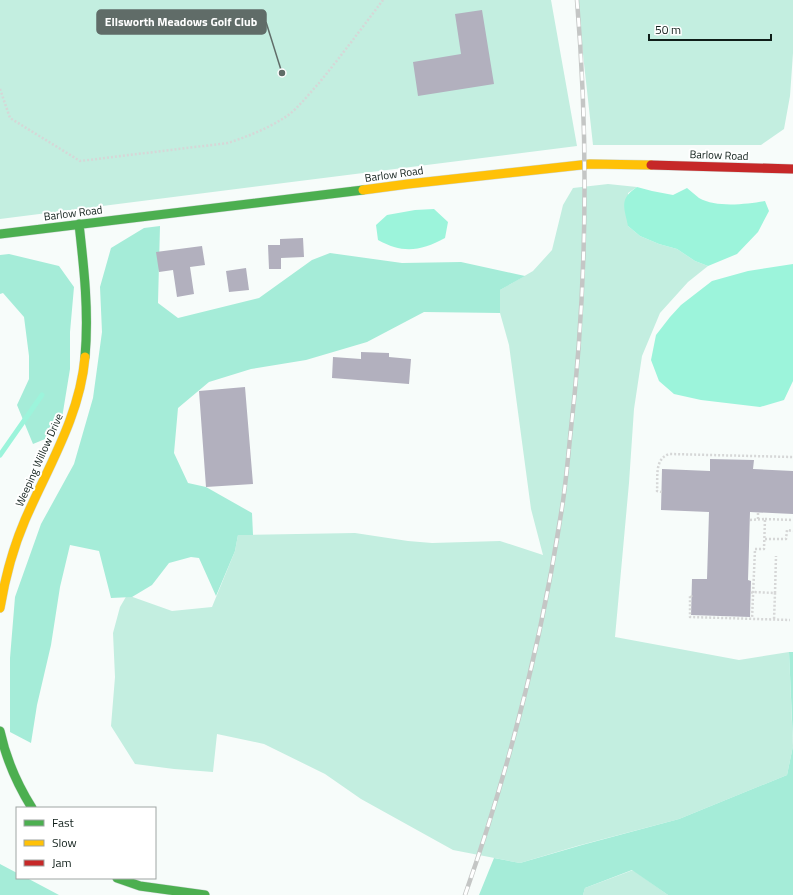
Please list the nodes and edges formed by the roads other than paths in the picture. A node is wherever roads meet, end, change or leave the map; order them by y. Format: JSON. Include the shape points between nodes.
{"nodes":[{"id":1,"x":793,"y":169,"type":"edge"},
{"id":2,"x":79,"y":224,"type":"junction"},
{"id":3,"x":0,"y":234,"type":"edge"},
{"id":4,"x":0,"y":608,"type":"edge"},
{"id":5,"x":0,"y":731,"type":"edge"},
{"id":6,"x":31,"y":807,"type":"edge"},
{"id":7,"x":120,"y":879,"type":"edge"},
{"id":8,"x":205,"y":895,"type":"edge"}],
"edges":[{"from":1,"to":2,"type":"street","name":"Barlow Road","via":[[590,164]]},
{"from":2,"to":3,"type":"street","name":"Barlow Road"},
{"from":2,"to":4,"type":"street","name":"Weeping Willow Drive","via":[[88,322],[87,353],[80,390],[60,449],[18,537]]},
{"from":5,"to":6,"type":"street","via":[[14,776]]},
{"from":7,"to":8,"type":"street","via":[[140,886]]}]}
